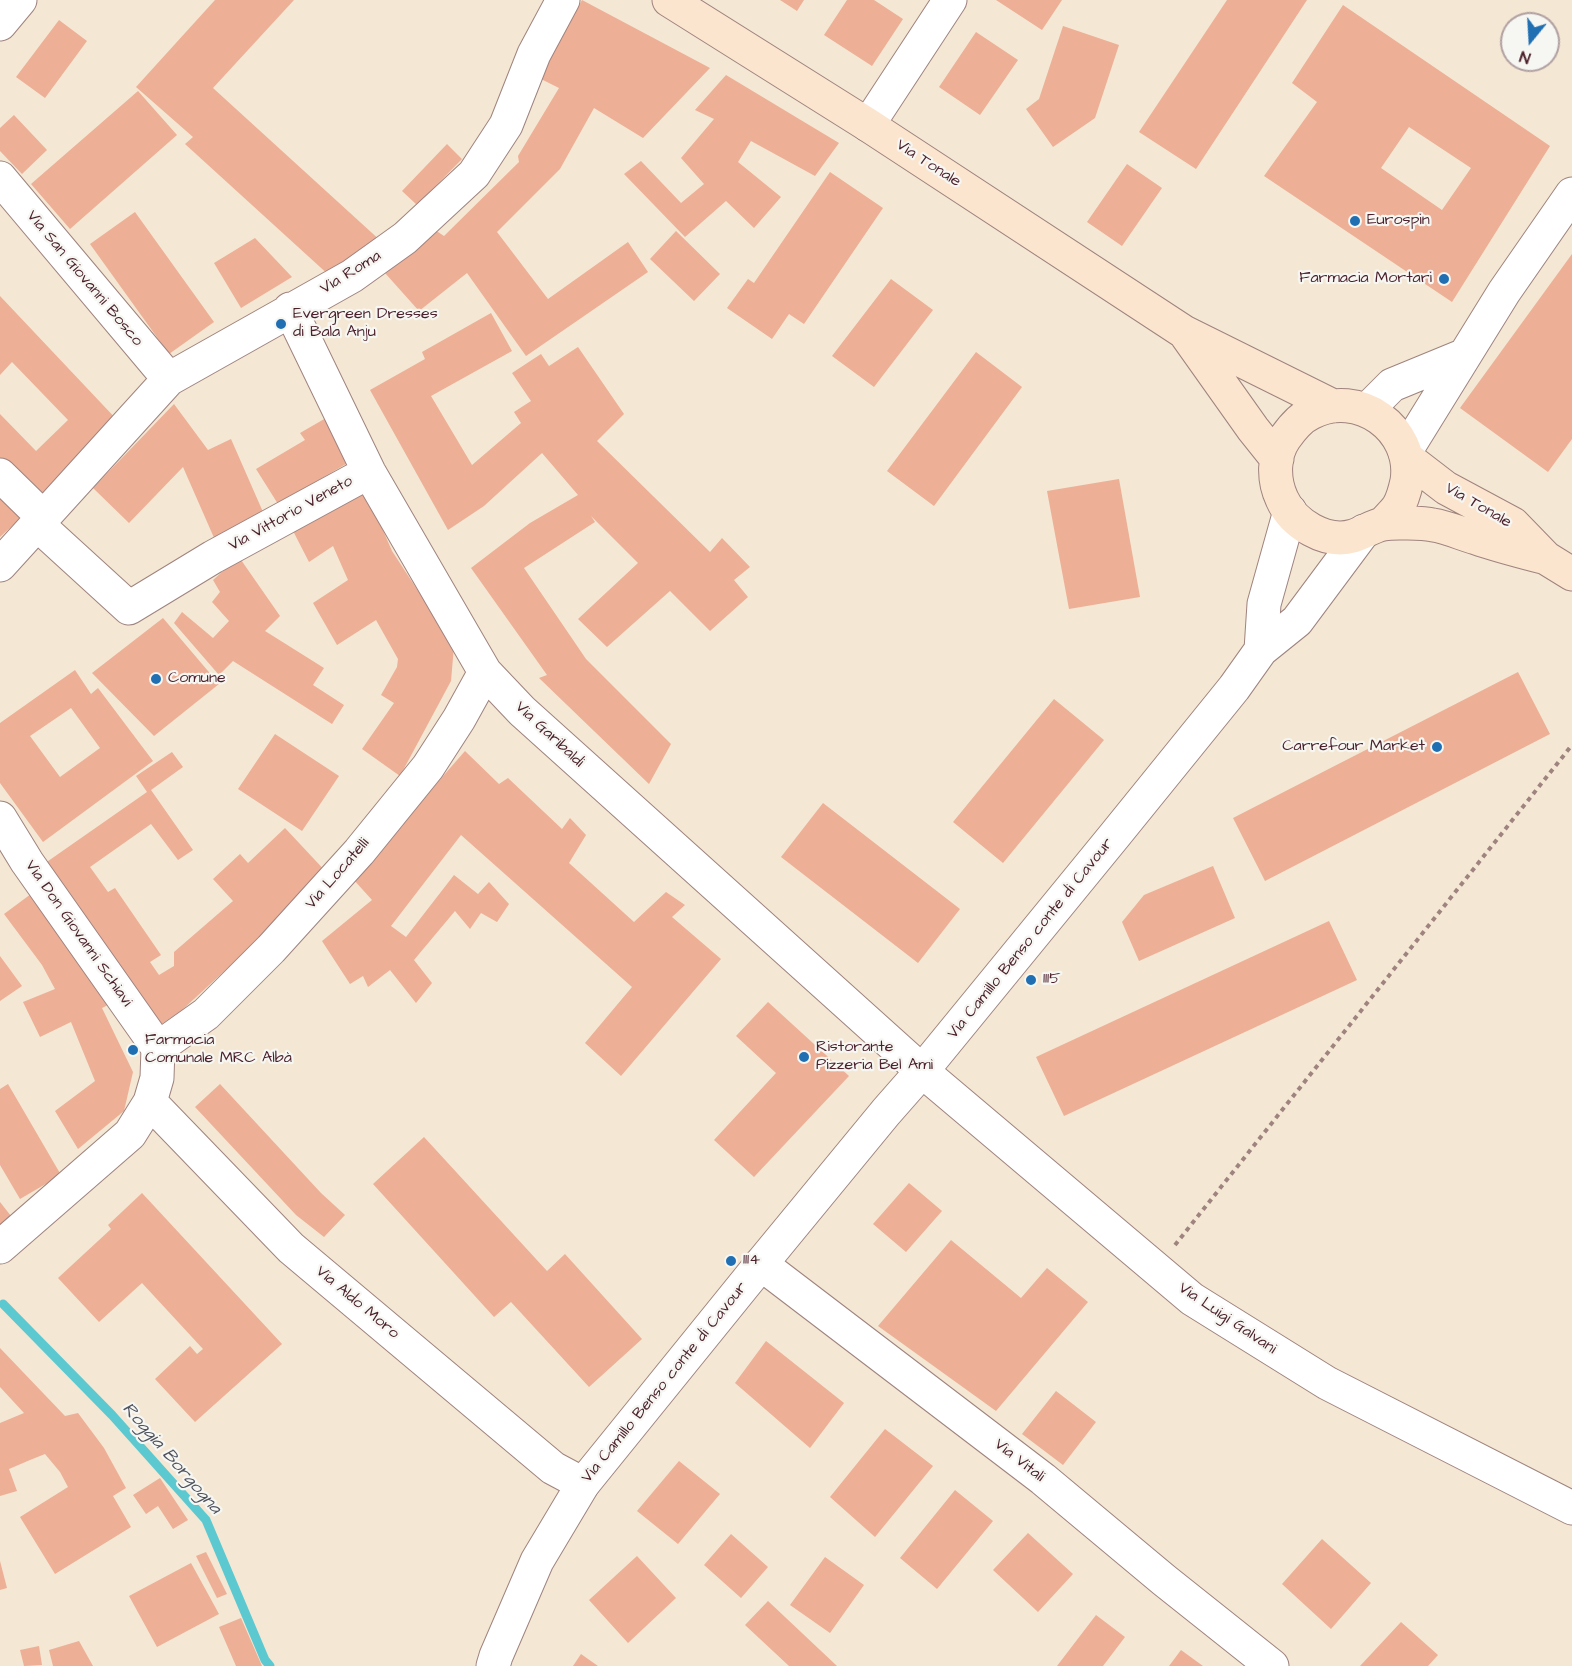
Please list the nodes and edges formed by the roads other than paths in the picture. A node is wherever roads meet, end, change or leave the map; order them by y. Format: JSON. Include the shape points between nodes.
{"nodes":[{"id":1,"x":20,"y":0,"type":"edge"},
{"id":2,"x":563,"y":0,"type":"edge"},
{"id":3,"x":669,"y":0,"type":"edge"},
{"id":4,"x":950,"y":0,"type":"edge"},
{"id":5,"x":0,"y":24,"type":"edge"},
{"id":6,"x":868,"y":125,"type":"junction"},
{"id":7,"x":0,"y":178,"type":"edge"},
{"id":8,"x":1572,"y":194,"type":"edge"},
{"id":9,"x":290,"y":309,"type":"junction"},
{"id":10,"x":1184,"y":332,"type":"junction"},
{"id":11,"x":1465,"y":355,"type":"junction"},
{"id":12,"x":169,"y":379,"type":"junction"},
{"id":13,"x":1333,"y":406,"type":"junction"},
{"id":14,"x":1367,"y":410,"type":"junction"},
{"id":15,"x":1406,"y":455,"type":"junction"},
{"id":16,"x":1277,"y":459,"type":"junction"},
{"id":17,"x":369,"y":472,"type":"junction"},
{"id":18,"x":0,"y":475,"type":"edge"},
{"id":19,"x":1290,"y":511,"type":"junction"},
{"id":20,"x":40,"y":521,"type":"junction"},
{"id":21,"x":1373,"y":527,"type":"junction"},
{"id":22,"x":0,"y":565,"type":"edge"},
{"id":23,"x":1559,"y":566,"type":"edge"},
{"id":24,"x":1262,"y":650,"type":"junction"},
{"id":25,"x":486,"y":672,"type":"junction"},
{"id":26,"x":0,"y":818,"type":"edge"},
{"id":27,"x":158,"y":1048,"type":"junction"},
{"id":28,"x":922,"y":1071,"type":"junction"},
{"id":29,"x":150,"y":1102,"type":"junction"},
{"id":30,"x":0,"y":1247,"type":"edge"},
{"id":31,"x":760,"y":1264,"type":"junction"},
{"id":32,"x":583,"y":1484,"type":"junction"},
{"id":33,"x":1572,"y":1508,"type":"edge"},
{"id":34,"x":493,"y":1666,"type":"edge"},
{"id":35,"x":1272,"y":1666,"type":"edge"}],
"edges":[{"from":1,"to":5,"type":"street"},
{"from":2,"to":9,"type":"street","name":"Via Roma","via":[[534,54],[506,125],[474,174],[405,238],[352,276]]},
{"from":3,"to":6,"type":"main road","name":"Via Tonale"},
{"from":4,"to":6,"type":"street"},
{"from":6,"to":10,"type":"main road","name":"Via Tonale"},
{"from":7,"to":12,"type":"street","name":"Via San Giovanni Bosco"},
{"from":8,"to":11,"type":"street"},
{"from":9,"to":12,"type":"street","name":"Via Roma"},
{"from":9,"to":17,"type":"street","name":"Via Garibaldi"},
{"from":10,"to":13,"type":"main road","name":"Via Tonale"},
{"from":10,"to":16,"type":"main road","name":"Via Tonale"},
{"from":11,"to":14,"type":"street","via":[[1392,385]]},
{"from":11,"to":15,"type":"street"},
{"from":12,"to":20,"type":"street","name":"Via Roma"},
{"from":13,"to":14,"type":"main road","name":"Via Tonale"},
{"from":13,"to":16,"type":"main road","name":"Via Tonale","via":[[1311,413],[1294,425],[1281,444]]},
{"from":14,"to":15,"type":"main road","name":"Via Tonale","via":[[1387,423]]},
{"from":15,"to":21,"type":"main road","via":[[1404,494],[1398,507]]},
{"from":15,"to":23,"type":"main road","name":"Via Tonale","via":[[1446,488],[1513,524]]},
{"from":16,"to":19,"type":"main road","name":"Via Tonale","via":[[1276,482]]},
{"from":17,"to":20,"type":"street","name":"Via Vittorio Veneto","via":[[129,608]]},
{"from":17,"to":25,"type":"street","name":"Via Garibaldi"},
{"from":18,"to":20,"type":"street"},
{"from":19,"to":21,"type":"main road","name":"Via Tonale","via":[[1310,530],[1332,537],[1351,537]]},
{"from":19,"to":24,"type":"street","via":[[1264,604]]},
{"from":20,"to":22,"type":"street","name":"Via Roma"},
{"from":21,"to":23,"type":"main road","name":"Via Tonale","via":[[1432,524]]},
{"from":21,"to":24,"type":"street","name":"Via Camillo Benso conte di Cavour","via":[[1297,621]]},
{"from":24,"to":28,"type":"street","name":"Via Camillo Benso conte di Cavour"},
{"from":25,"to":27,"type":"street","name":"Via Locatelli","via":[[428,767],[359,852],[206,1014]]},
{"from":25,"to":28,"type":"street","name":"Via Garibaldi","via":[[522,711]]},
{"from":26,"to":27,"type":"street","name":"Via Don Giovanni Schiavi"},
{"from":27,"to":29,"type":"street","via":[[158,1078]]},
{"from":28,"to":31,"type":"street","name":"Via Camillo Benso conte di Cavour"},
{"from":28,"to":33,"type":"street","name":"Via Luigi Galvani","via":[[1192,1299],[1327,1383]]},
{"from":29,"to":30,"type":"street","via":[[130,1134]]},
{"from":29,"to":32,"type":"street","name":"Via Aldo Moro","via":[[291,1248],[553,1468]]},
{"from":31,"to":32,"type":"street","name":"Via Camillo Benso conte di Cavour"},
{"from":31,"to":35,"type":"street","name":"Via Vitali","via":[[1043,1479]]},
{"from":32,"to":34,"type":"street","name":"Via Camillo Benso conte di Cavour","via":[[537,1561]]}]}
